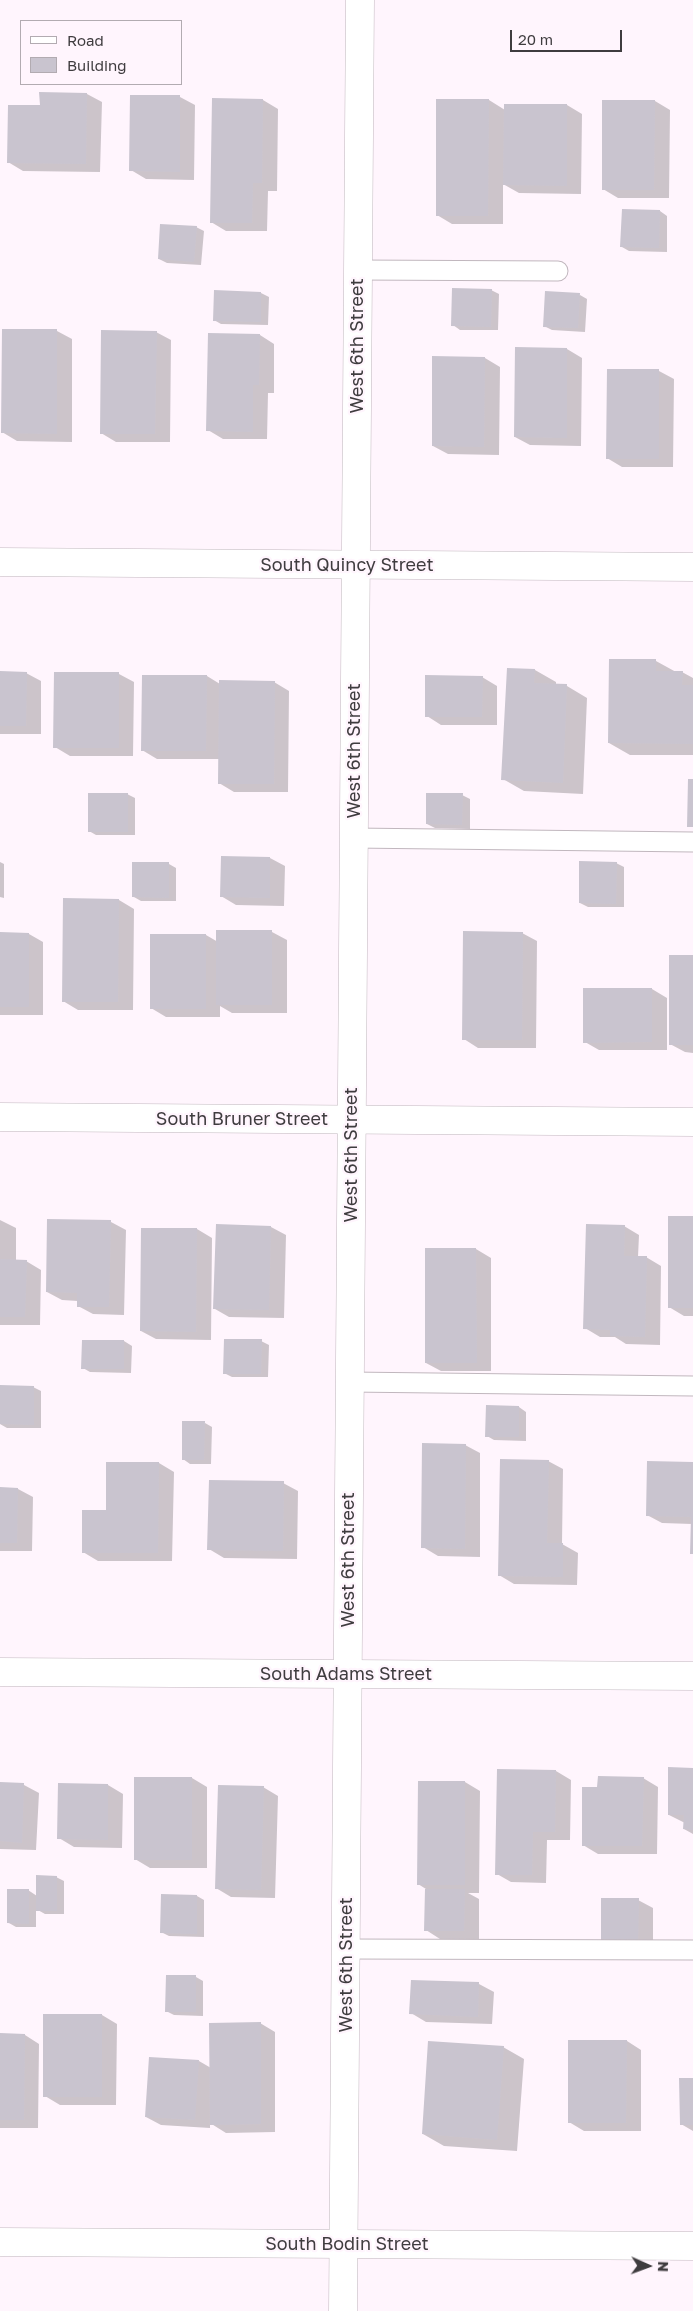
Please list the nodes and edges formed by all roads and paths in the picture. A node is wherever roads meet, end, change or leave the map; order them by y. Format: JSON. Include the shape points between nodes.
{"nodes":[{"id":1,"x":360,"y":0,"type":"edge"},
{"id":2,"x":358,"y":270,"type":"junction"},
{"id":3,"x":558,"y":271,"type":"dead end"},
{"id":4,"x":0,"y":562,"type":"edge"},
{"id":5,"x":355,"y":565,"type":"junction"},
{"id":6,"x":693,"y":567,"type":"edge"},
{"id":7,"x":353,"y":838,"type":"junction"},
{"id":8,"x":693,"y":842,"type":"edge"},
{"id":9,"x":0,"y":1117,"type":"edge"},
{"id":10,"x":352,"y":1120,"type":"junction"},
{"id":11,"x":693,"y":1122,"type":"edge"},
{"id":12,"x":349,"y":1382,"type":"junction"},
{"id":13,"x":693,"y":1386,"type":"edge"},
{"id":14,"x":0,"y":1672,"type":"edge"},
{"id":15,"x":347,"y":1674,"type":"junction"},
{"id":16,"x":693,"y":1676,"type":"edge"},
{"id":17,"x":346,"y":1949,"type":"junction"},
{"id":18,"x":693,"y":1950,"type":"edge"},
{"id":19,"x":0,"y":2242,"type":"edge"},
{"id":20,"x":344,"y":2244,"type":"junction"},
{"id":21,"x":693,"y":2246,"type":"edge"},
{"id":22,"x":343,"y":2311,"type":"edge"}],
"edges":[{"from":1,"to":2,"type":"street","name":"West 6th Street"},
{"from":2,"to":3,"type":"lane"},
{"from":2,"to":5,"type":"street","name":"West 6th Street"},
{"from":4,"to":5,"type":"street","name":"South Quincy Street"},
{"from":5,"to":6,"type":"street","name":"South Quincy Street"},
{"from":5,"to":7,"type":"street","name":"West 6th Street"},
{"from":7,"to":8,"type":"lane"},
{"from":7,"to":10,"type":"street","name":"West 6th Street"},
{"from":9,"to":10,"type":"street","name":"South Bruner Street"},
{"from":10,"to":11,"type":"street","name":"South Bruner Street"},
{"from":10,"to":12,"type":"street","name":"West 6th Street"},
{"from":12,"to":13,"type":"lane"},
{"from":12,"to":15,"type":"street","name":"West 6th Street"},
{"from":14,"to":15,"type":"street","name":"South Adams Street"},
{"from":15,"to":16,"type":"street","name":"South Adams Street"},
{"from":15,"to":17,"type":"street","name":"West 6th Street"},
{"from":17,"to":18,"type":"lane"},
{"from":17,"to":20,"type":"street","name":"West 6th Street"},
{"from":19,"to":20,"type":"street","name":"South Bodin Street"},
{"from":20,"to":21,"type":"street","name":"South Bodin Street"},
{"from":20,"to":22,"type":"street","name":"West 6th Street"}]}
